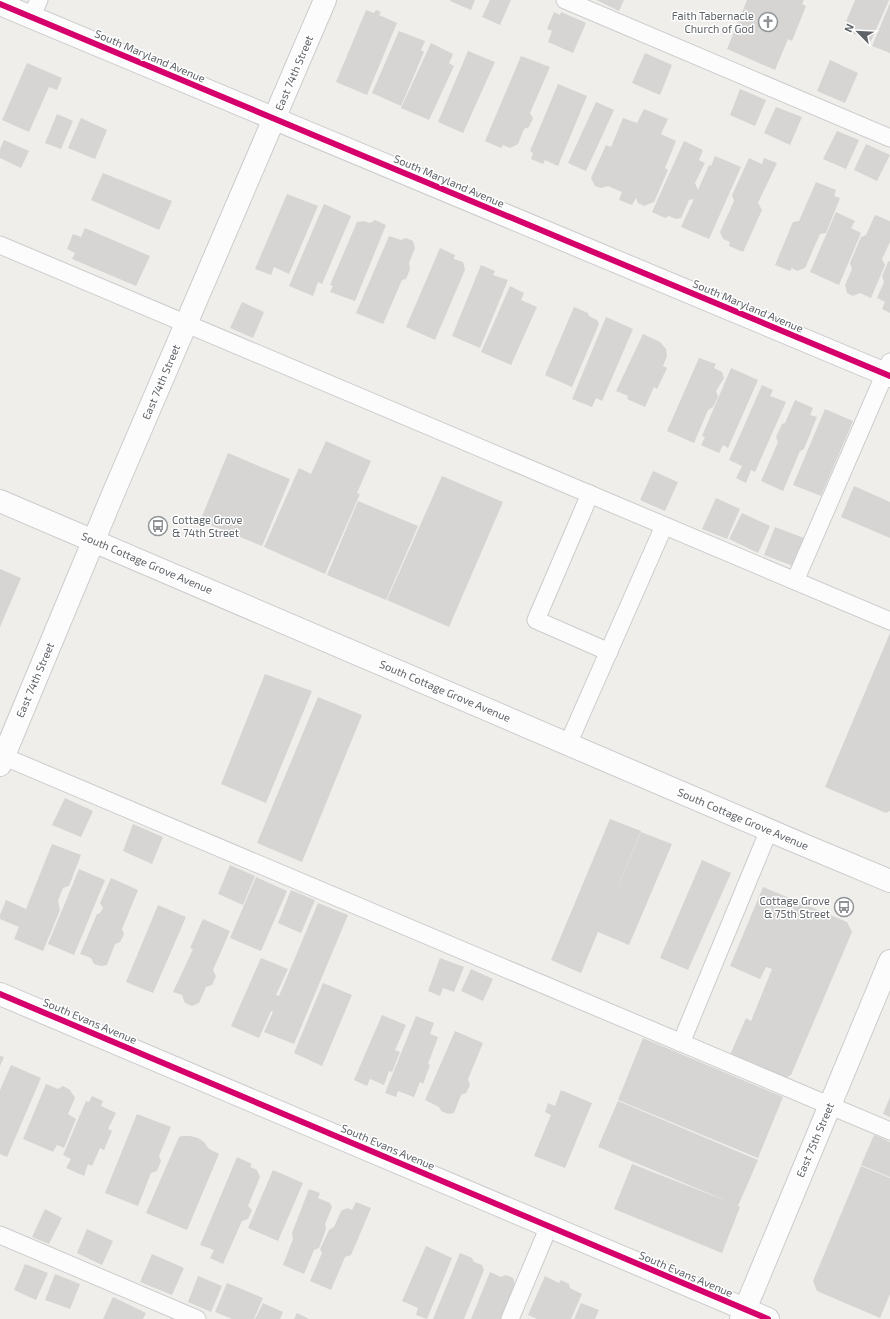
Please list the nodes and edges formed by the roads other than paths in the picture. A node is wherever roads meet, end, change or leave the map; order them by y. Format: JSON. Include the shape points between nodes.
{"nodes":[{"id":1,"x":325,"y":0,"type":"edge"},
{"id":2,"x":565,"y":0,"type":"edge"},
{"id":3,"x":0,"y":4,"type":"edge"},
{"id":4,"x":35,"y":8,"type":"edge"},
{"id":5,"x":274,"y":119,"type":"junction"},
{"id":6,"x":890,"y":138,"type":"edge"},
{"id":7,"x":0,"y":245,"type":"edge"},
{"id":8,"x":187,"y":324,"type":"junction"},
{"id":9,"x":888,"y":371,"type":"edge"},
{"id":10,"x":590,"y":494,"type":"junction"},
{"id":11,"x":0,"y":501,"type":"edge"},
{"id":12,"x":664,"y":526,"type":"junction"},
{"id":13,"x":94,"y":540,"type":"junction"},
{"id":14,"x":795,"y":581,"type":"junction"},
{"id":15,"x":890,"y":621,"type":"edge"},
{"id":16,"x":609,"y":652,"type":"junction"},
{"id":17,"x":568,"y":744,"type":"junction"},
{"id":18,"x":1,"y":759,"type":"edge"},
{"id":19,"x":769,"y":830,"type":"junction"},
{"id":20,"x":890,"y":881,"type":"edge"},
{"id":21,"x":890,"y":961,"type":"edge"},
{"id":22,"x":0,"y":994,"type":"edge"},
{"id":23,"x":681,"y":1043,"type":"junction"},
{"id":24,"x":830,"y":1106,"type":"junction"},
{"id":25,"x":890,"y":1131,"type":"edge"},
{"id":26,"x":549,"y":1226,"type":"junction"},
{"id":27,"x":0,"y":1235,"type":"edge"},
{"id":28,"x":743,"y":1314,"type":"edge"},
{"id":29,"x":197,"y":1319,"type":"edge"},
{"id":30,"x":510,"y":1319,"type":"edge"},
{"id":31,"x":768,"y":1319,"type":"edge"}],
"edges":[{"from":1,"to":5,"type":"street","name":"East 74th Street"},
{"from":2,"to":6,"type":"lane"},
{"from":3,"to":4,"type":"street","name":"South Maryland Avenue"},
{"from":4,"to":5,"type":"street","name":"South Maryland Avenue"},
{"from":5,"to":8,"type":"street","name":"East 74th Street"},
{"from":5,"to":9,"type":"street","name":"South Maryland Avenue"},
{"from":7,"to":8,"type":"lane"},
{"from":8,"to":10,"type":"lane"},
{"from":8,"to":13,"type":"street","name":"East 74th Street"},
{"from":9,"to":14,"type":"lane"},
{"from":10,"to":12,"type":"lane"},
{"from":10,"to":16,"type":"lane","via":[[536,620]]},
{"from":11,"to":13,"type":"street","name":"South Cottage Grove Avenue"},
{"from":12,"to":14,"type":"lane"},
{"from":12,"to":16,"type":"lane"},
{"from":13,"to":17,"type":"street","name":"South Cottage Grove Avenue"},
{"from":13,"to":18,"type":"street","name":"East 74th Street"},
{"from":14,"to":15,"type":"lane"},
{"from":16,"to":17,"type":"lane"},
{"from":17,"to":19,"type":"street","name":"South Cottage Grove Avenue"},
{"from":18,"to":23,"type":"lane"},
{"from":19,"to":20,"type":"street","name":"South Cottage Grove Avenue"},
{"from":19,"to":23,"type":"lane"},
{"from":21,"to":24,"type":"street","name":"East 75th Street"},
{"from":22,"to":26,"type":"street","name":"South Evans Avenue"},
{"from":23,"to":24,"type":"lane"},
{"from":24,"to":25,"type":"lane"},
{"from":24,"to":28,"type":"street","name":"East 75th Street"},
{"from":26,"to":28,"type":"street","name":"South Evans Avenue"},
{"from":26,"to":30,"type":"lane"},
{"from":27,"to":29,"type":"lane"},
{"from":28,"to":31,"type":"street","name":"South Evans Avenue"}]}
